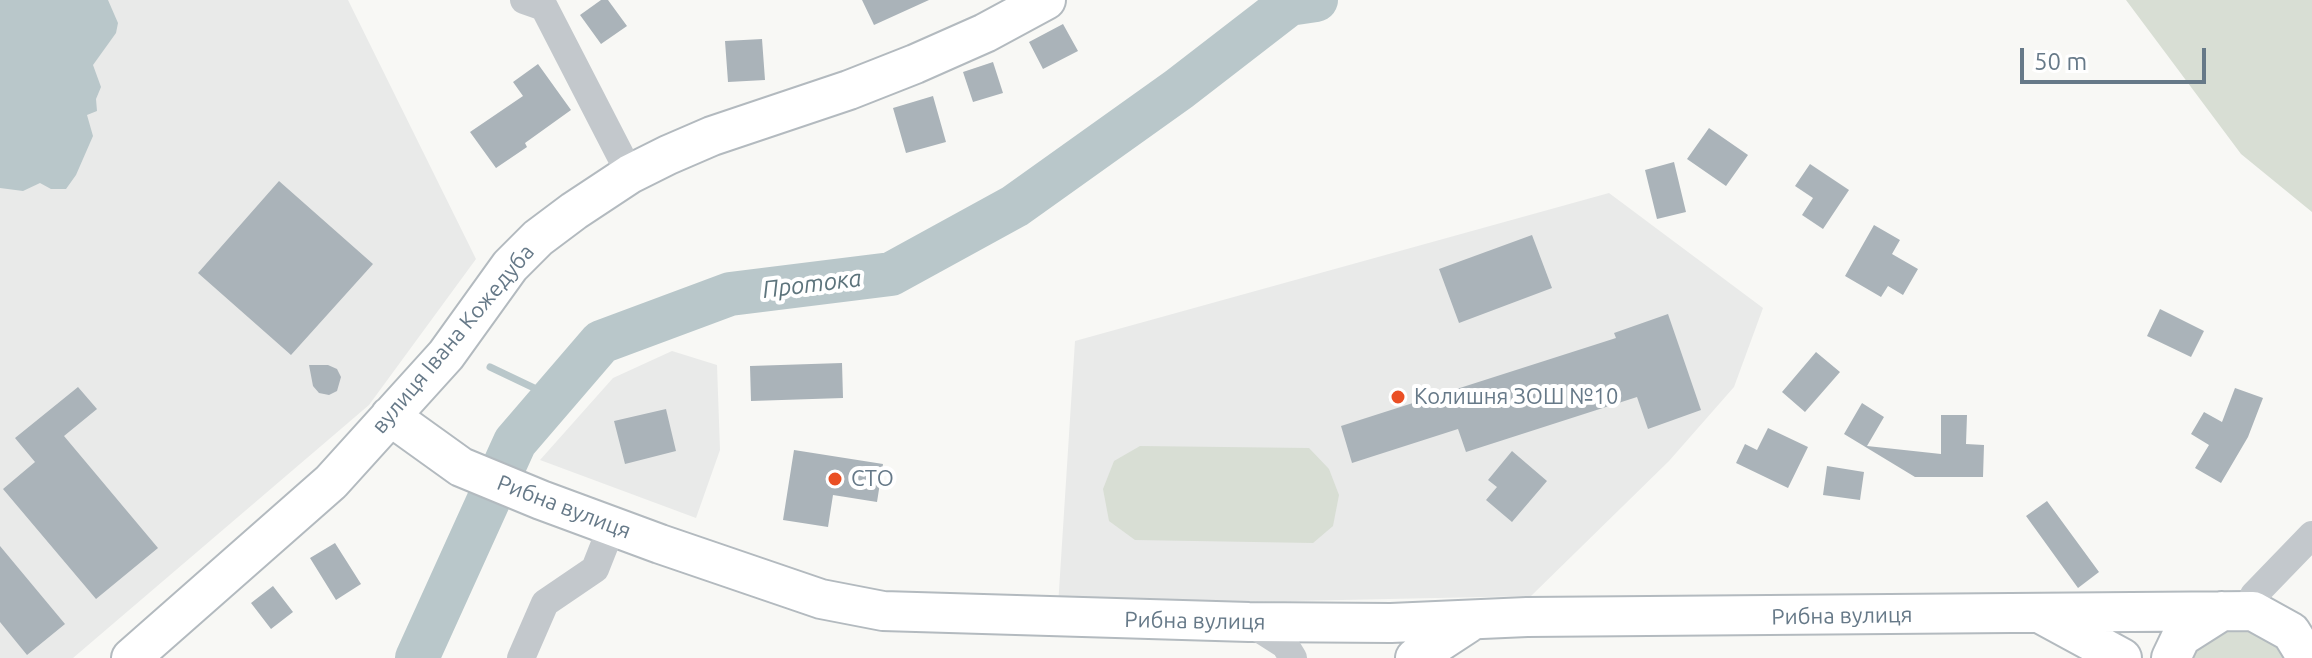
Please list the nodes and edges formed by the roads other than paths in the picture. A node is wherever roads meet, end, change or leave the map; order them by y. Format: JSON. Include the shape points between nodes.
{"nodes":[{"id":1,"x":1046,"y":0,"type":"edge"},
{"id":2,"x":538,"y":2,"type":"edge"},
{"id":3,"x":630,"y":174,"type":"junction"},
{"id":4,"x":390,"y":416,"type":"junction"},
{"id":5,"x":612,"y":526,"type":"junction"},
{"id":6,"x":2312,"y":535,"type":"edge"},
{"id":7,"x":2238,"y":611,"type":"junction"},
{"id":8,"x":2040,"y":614,"type":"junction"},
{"id":9,"x":1473,"y":620,"type":"junction"},
{"id":10,"x":1249,"y":622,"type":"junction"},
{"id":11,"x":131,"y":658,"type":"edge"},
{"id":12,"x":521,"y":658,"type":"edge"},
{"id":13,"x":1293,"y":658,"type":"edge"},
{"id":14,"x":1415,"y":658,"type":"edge"},
{"id":15,"x":2122,"y":658,"type":"edge"},
{"id":16,"x":2171,"y":658,"type":"edge"},
{"id":17,"x":2307,"y":658,"type":"edge"}],
"edges":[{"from":1,"to":3,"type":"street","name":"вулиця Івана Кожедуба","via":[[915,64],[712,136]]},
{"from":2,"to":3,"type":"street"},
{"from":3,"to":4,"type":"street","name":"вулиця Івана Кожедуба","via":[[538,238],[510,266],[446,355]]},
{"from":4,"to":5,"type":"street","name":"Рибна вулиця","via":[[461,467]]},
{"from":4,"to":11,"type":"street","name":"вулиця Івана Кожедуба","via":[[331,482]]},
{"from":5,"to":10,"type":"street","name":"Рибна вулиця","via":[[807,595],[860,608],[915,614]]},
{"from":5,"to":12,"type":"street","via":[[595,569],[545,603]]},
{"from":6,"to":7,"type":"street"},
{"from":7,"to":8,"type":"street","name":"Рибна вулиця"},
{"from":7,"to":16,"type":"street","via":[[2181,637]]},
{"from":7,"to":17,"type":"street","via":[[2291,632]]},
{"from":8,"to":9,"type":"street","name":"Рибна вулиця"},
{"from":8,"to":15,"type":"street","name":"Рибна вулиця"},
{"from":9,"to":10,"type":"street","name":"Рибна вулиця"},
{"from":9,"to":14,"type":"street"},
{"from":10,"to":13,"type":"street","via":[[1285,645]]}]}
